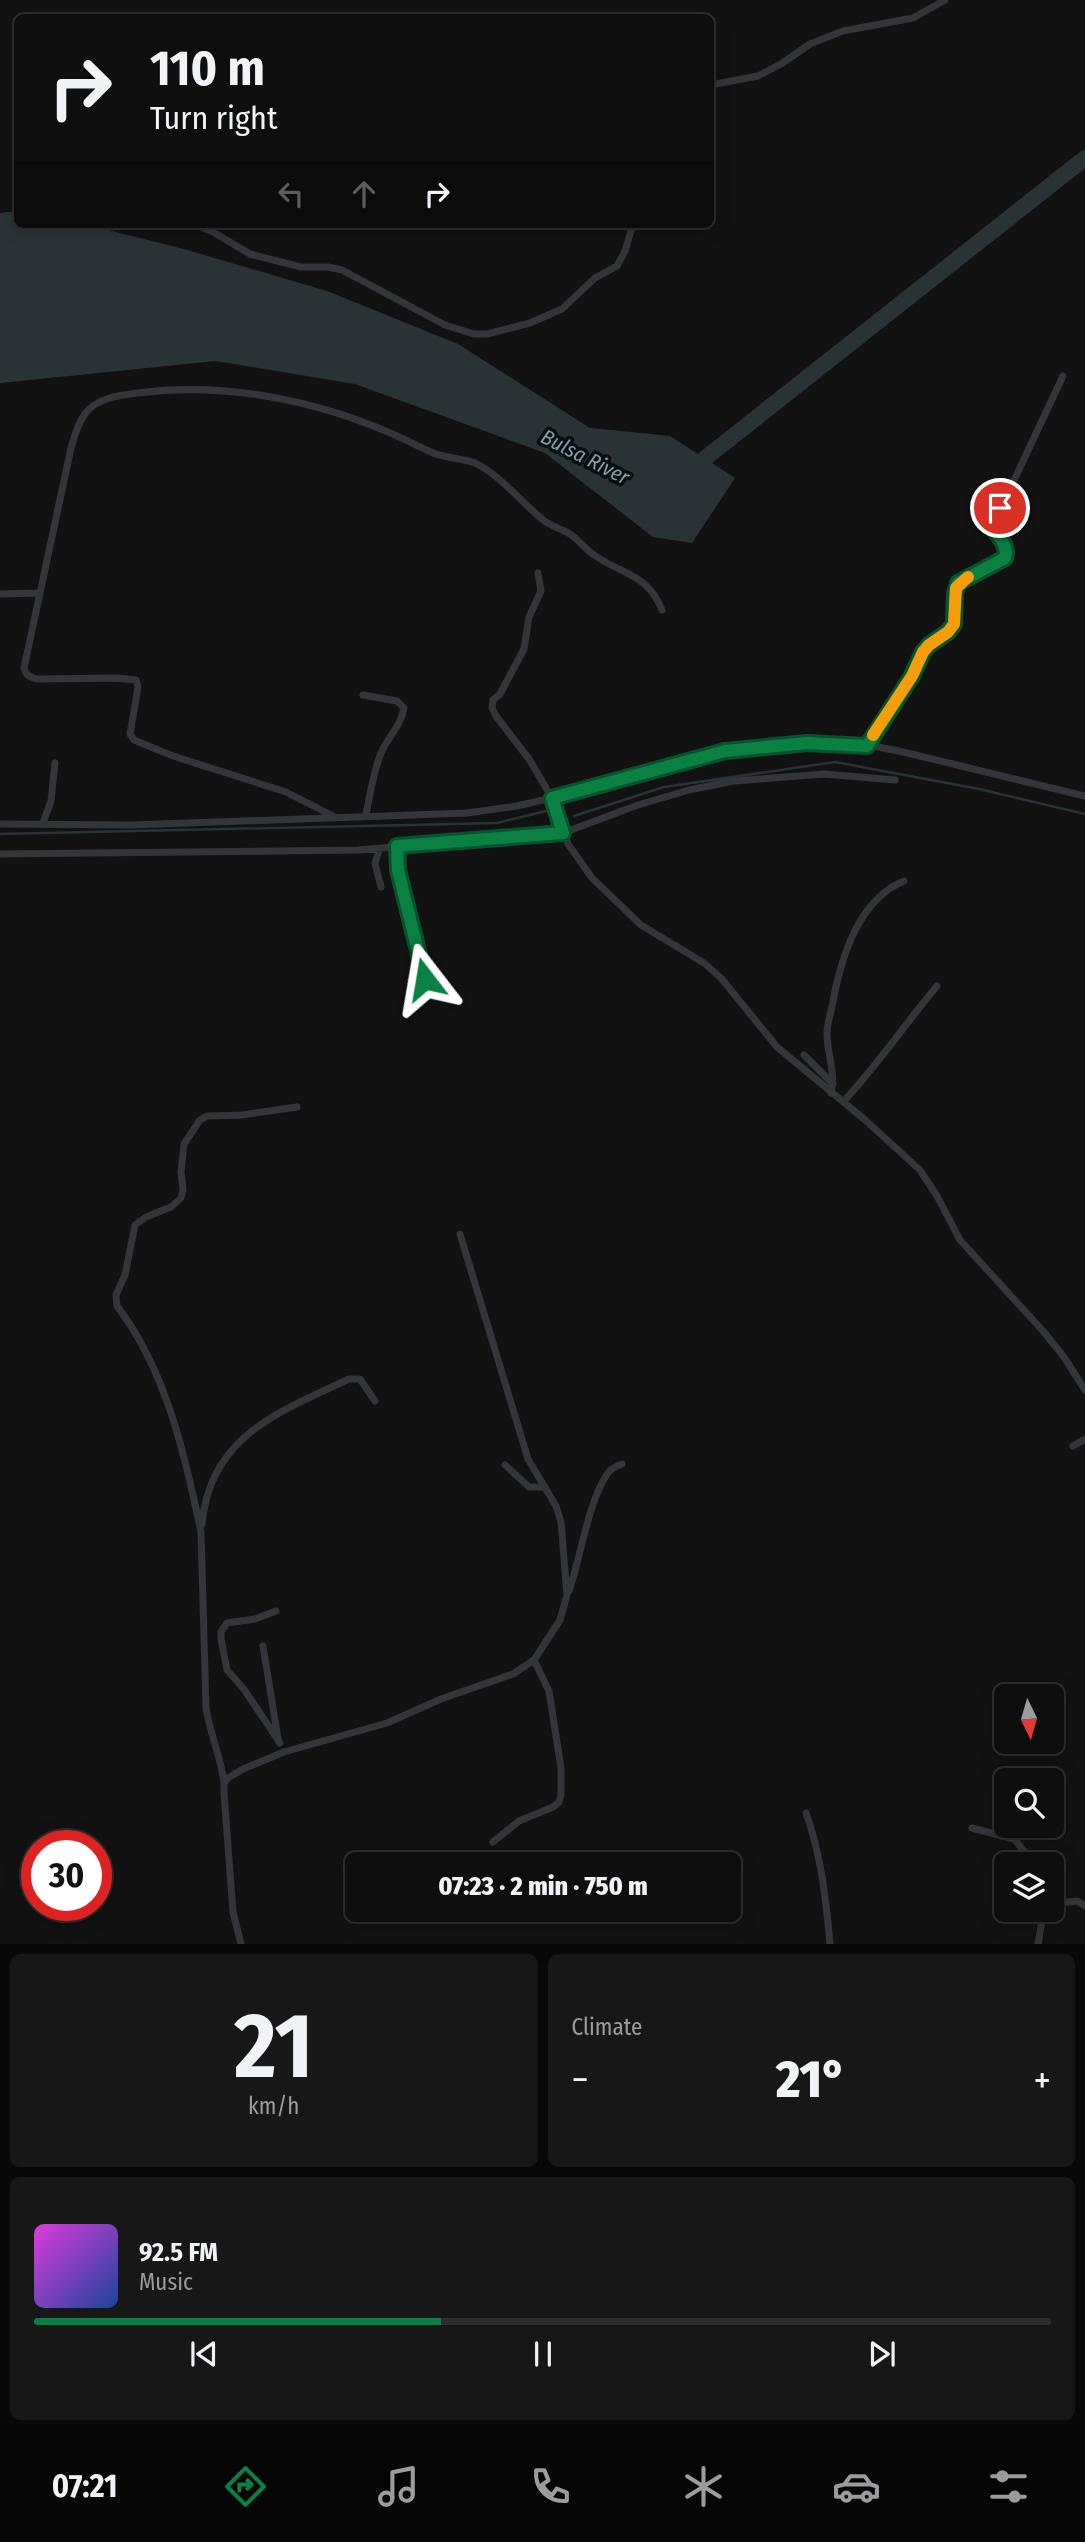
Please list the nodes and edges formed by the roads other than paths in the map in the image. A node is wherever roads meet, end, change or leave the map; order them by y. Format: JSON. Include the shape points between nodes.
{"nodes":[{"id":1,"x":945,"y":0,"type":"edge"},
{"id":2,"x":714,"y":84,"type":"edge"},
{"id":3,"x":204,"y":228,"type":"edge"},
{"id":4,"x":632,"y":228,"type":"edge"},
{"id":5,"x":1063,"y":376,"type":"dead end"},
{"id":6,"x":538,"y":573,"type":"dead end"},
{"id":7,"x":39,"y":593,"type":"junction"},
{"id":8,"x":0,"y":594,"type":"edge"},
{"id":9,"x":662,"y":610,"type":"dead end"},
{"id":10,"x":363,"y":695,"type":"dead end"},
{"id":11,"x":867,"y":746,"type":"junction"},
{"id":12,"x":55,"y":763,"type":"dead end"},
{"id":13,"x":895,"y":780,"type":"dead end"},
{"id":14,"x":1085,"y":796,"type":"edge"},
{"id":15,"x":552,"y":798,"type":"junction"},
{"id":16,"x":366,"y":815,"type":"junction"},
{"id":17,"x":333,"y":816,"type":"junction"},
{"id":18,"x":43,"y":823,"type":"junction"},
{"id":19,"x":0,"y":824,"type":"edge"},
{"id":20,"x":563,"y":833,"type":"junction"},
{"id":21,"x":397,"y":846,"type":"junction"},
{"id":22,"x":380,"y":848,"type":"junction"},
{"id":23,"x":0,"y":854,"type":"edge"},
{"id":24,"x":904,"y":881,"type":"dead end"},
{"id":25,"x":381,"y":887,"type":"dead end"},
{"id":26,"x":425,"y":979,"type":"dead end"},
{"id":27,"x":937,"y":986,"type":"dead end"},
{"id":28,"x":804,"y":1055,"type":"dead end"},
{"id":29,"x":833,"y":1084,"type":"junction"},
{"id":30,"x":831,"y":1093,"type":"junction"},
{"id":31,"x":843,"y":1102,"type":"junction"},
{"id":32,"x":297,"y":1107,"type":"dead end"},
{"id":33,"x":460,"y":1234,"type":"dead end"},
{"id":34,"x":1085,"y":1390,"type":"edge"},
{"id":35,"x":374,"y":1401,"type":"dead end"},
{"id":36,"x":1085,"y":1438,"type":"edge"},
{"id":37,"x":1073,"y":1446,"type":"dead end"},
{"id":38,"x":622,"y":1464,"type":"dead end"},
{"id":39,"x":505,"y":1465,"type":"dead end"},
{"id":40,"x":544,"y":1487,"type":"junction"},
{"id":41,"x":201,"y":1532,"type":"junction"},
{"id":42,"x":567,"y":1595,"type":"junction"},
{"id":43,"x":276,"y":1611,"type":"dead end"},
{"id":44,"x":263,"y":1646,"type":"dead end"},
{"id":45,"x":534,"y":1660,"type":"junction"},
{"id":46,"x":280,"y":1743,"type":"junction"},
{"id":47,"x":284,"y":1752,"type":"junction"},
{"id":48,"x":224,"y":1783,"type":"junction"},
{"id":49,"x":806,"y":1814,"type":"dead end"},
{"id":50,"x":972,"y":1828,"type":"dead end"},
{"id":51,"x":493,"y":1842,"type":"dead end"},
{"id":52,"x":1025,"y":1852,"type":"edge"},
{"id":53,"x":1064,"y":1903,"type":"edge"},
{"id":54,"x":1085,"y":1906,"type":"edge"},
{"id":55,"x":1042,"y":1922,"type":"edge"},
{"id":56,"x":241,"y":1944,"type":"edge"},
{"id":57,"x":830,"y":1944,"type":"edge"},
{"id":58,"x":1038,"y":1944,"type":"edge"}],
"edges":[{"from":1,"to":2,"type":"street","via":[[913,18],[843,31],[810,44],[758,76]]},
{"from":3,"to":4,"type":"street","via":[[250,254],[301,267],[342,270],[445,325],[487,334],[562,309],[621,262]]},
{"from":5,"to":11,"type":"street","via":[[993,525],[1007,550],[1005,558],[958,583],[954,624],[923,652]]},
{"from":6,"to":15,"type":"street","via":[[541,591],[529,617],[524,649],[492,708]]},
{"from":7,"to":8,"type":"street"},
{"from":7,"to":9,"type":"street","via":[[71,448],[85,414],[117,396],[194,390],[268,397],[319,408],[444,457],[474,463],[544,521],[645,583]]},
{"from":7,"to":17,"type":"street","via":[[24,668],[29,677],[136,680],[130,734],[134,740],[286,792]]},
{"from":10,"to":16,"type":"street","via":[[397,701],[404,708],[402,721],[376,767]]},
{"from":11,"to":14,"type":"street"},
{"from":11,"to":15,"type":"street","via":[[807,743],[725,751]]},
{"from":12,"to":18,"type":"street","via":[[51,801]]},
{"from":13,"to":20,"type":"street","via":[[824,774],[713,785],[639,805]]},
{"from":15,"to":16,"type":"street","via":[[485,811]]},
{"from":15,"to":20,"type":"street"},
{"from":16,"to":17,"type":"street"},
{"from":17,"to":18,"type":"street","via":[[132,825]]},
{"from":18,"to":19,"type":"street"},
{"from":20,"to":21,"type":"street"},
{"from":20,"to":30,"type":"street","via":[[592,878],[622,909],[704,963],[777,1046]]},
{"from":21,"to":22,"type":"street"},
{"from":21,"to":26,"type":"street","via":[[398,870]]},
{"from":22,"to":23,"type":"street"},
{"from":22,"to":25,"type":"street","via":[[375,863]]},
{"from":24,"to":29,"type":"street","via":[[880,897],[846,950],[827,1033]]},
{"from":27,"to":31,"type":"street"},
{"from":28,"to":29,"type":"street"},
{"from":29,"to":30,"type":"street"},
{"from":30,"to":31,"type":"street"},
{"from":31,"to":34,"type":"street","via":[[920,1170],[960,1240],[1043,1331]]},
{"from":32,"to":41,"type":"street","via":[[200,1120],[184,1144],[181,1198],[135,1225],[116,1295],[117,1306],[139,1336],[156,1374]]},
{"from":33,"to":40,"type":"street","via":[[528,1459]]},
{"from":35,"to":41,"type":"street","via":[[360,1379],[349,1379],[254,1428],[219,1464],[204,1503]]},
{"from":36,"to":37,"type":"street"},
{"from":38,"to":42,"type":"street","via":[[606,1475]]},
{"from":39,"to":40,"type":"street","via":[[529,1487]]},
{"from":40,"to":42,"type":"street","via":[[561,1522]]},
{"from":41,"to":48,"type":"street","via":[[206,1708]]},
{"from":42,"to":45,"type":"street","via":[[554,1632]]},
{"from":43,"to":46,"type":"street","via":[[227,1623],[220,1639],[227,1670]]},
{"from":44,"to":46,"type":"street"},
{"from":45,"to":47,"type":"street","via":[[513,1674],[387,1723]]},
{"from":45,"to":51,"type":"street","via":[[548,1691],[561,1794],[553,1807],[519,1821]]},
{"from":46,"to":47,"type":"street"},
{"from":47,"to":48,"type":"street","via":[[243,1769]]},
{"from":48,"to":56,"type":"street","via":[[233,1912]]},
{"from":49,"to":57,"type":"street","via":[[818,1859]]},
{"from":50,"to":52,"type":"street","via":[[1014,1839]]},
{"from":53,"to":54,"type":"street","via":[[1077,1901]]},
{"from":55,"to":58,"type":"street"}]}
